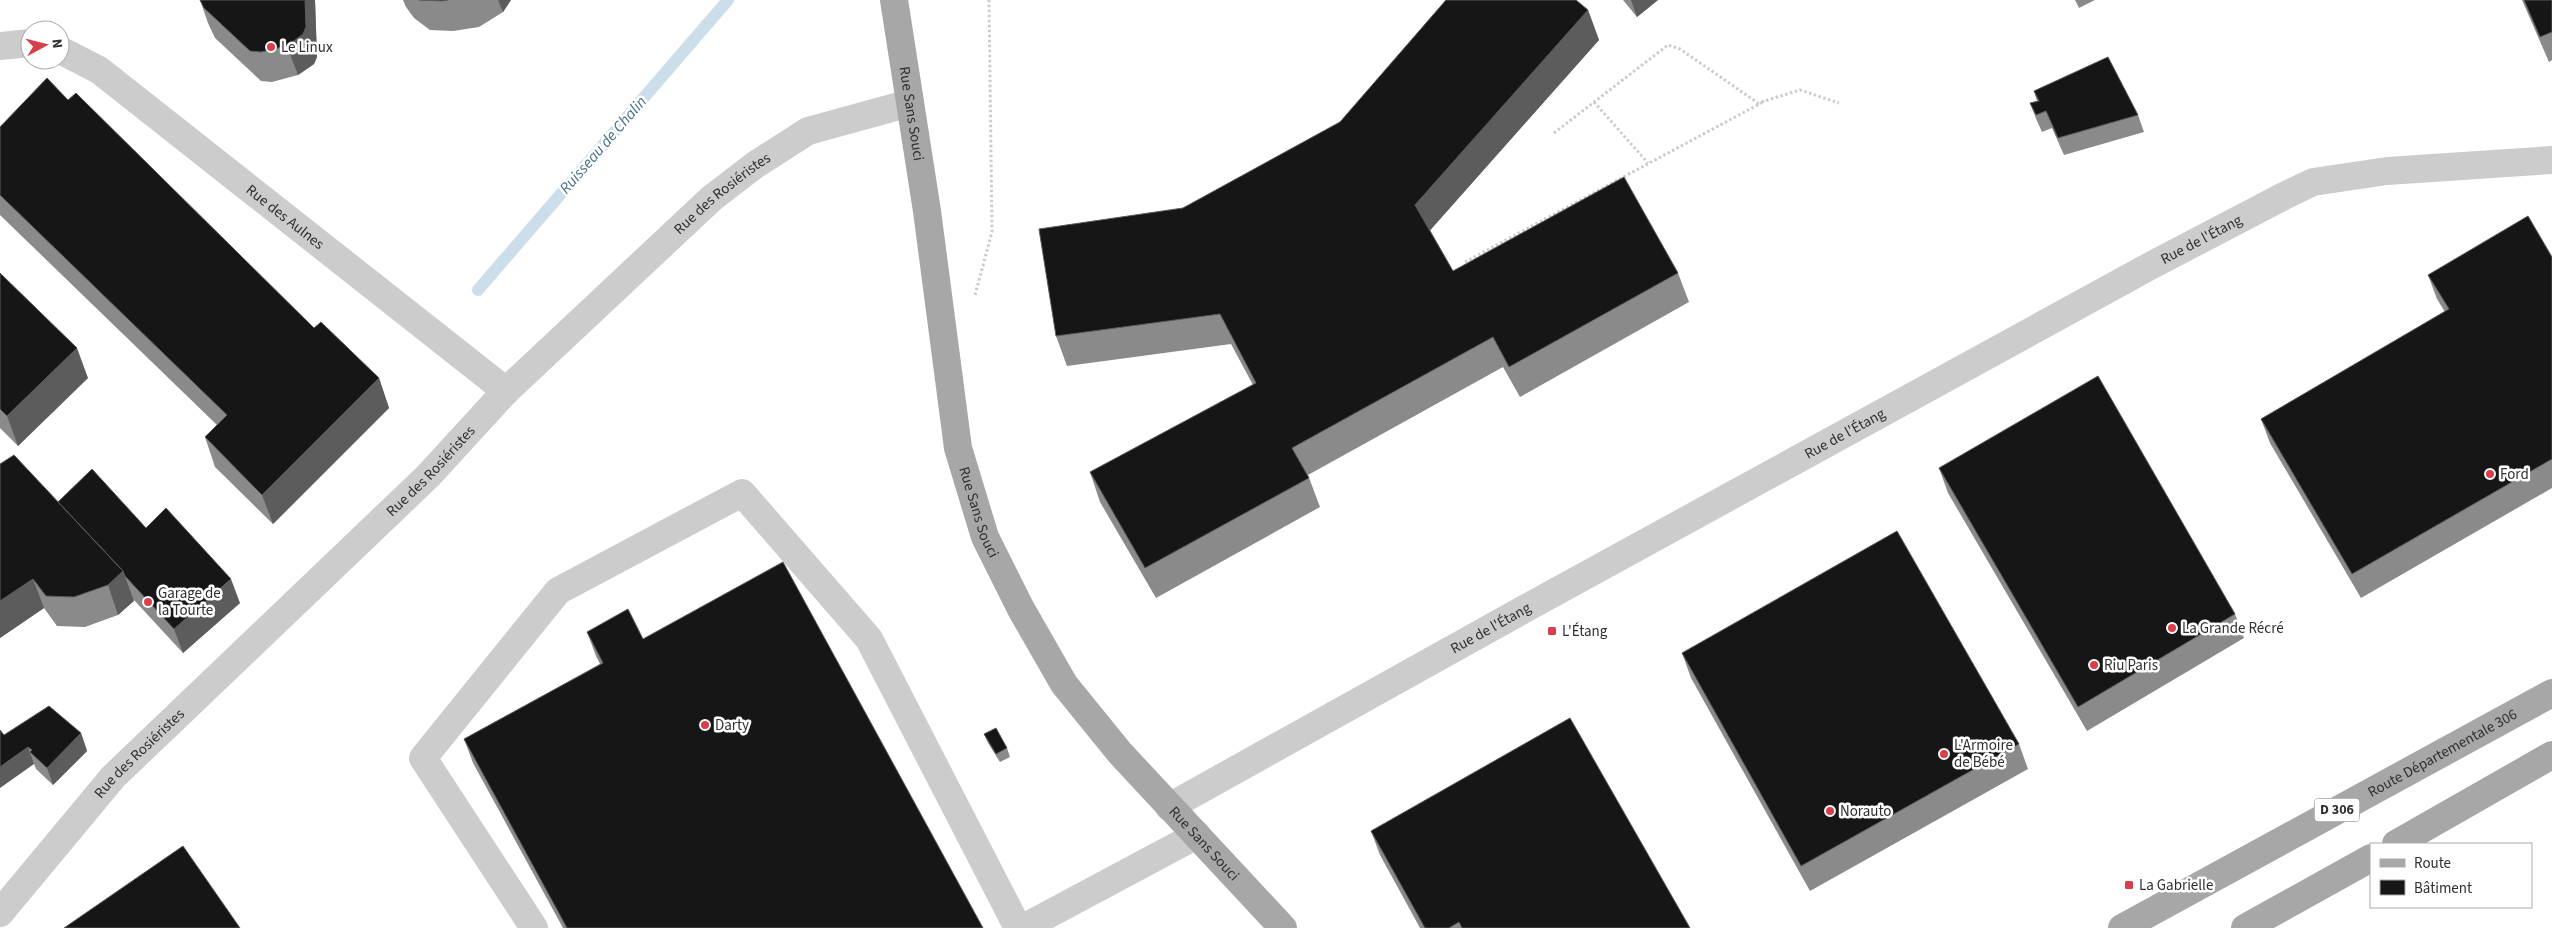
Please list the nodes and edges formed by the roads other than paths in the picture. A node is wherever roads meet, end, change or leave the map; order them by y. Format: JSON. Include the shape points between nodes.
{"nodes":[{"id":1,"x":894,"y":0,"type":"edge"},
{"id":2,"x":20,"y":44,"type":"edge"},
{"id":3,"x":0,"y":46,"type":"edge"},
{"id":4,"x":70,"y":55,"type":"edge"},
{"id":5,"x":910,"y":103,"type":"junction"},
{"id":6,"x":2552,"y":160,"type":"edge"},
{"id":7,"x":506,"y":391,"type":"junction"},
{"id":8,"x":2552,"y":694,"type":"edge"},
{"id":9,"x":2552,"y":755,"type":"edge"},
{"id":10,"x":1169,"y":807,"type":"junction"},
{"id":11,"x":1196,"y":835,"type":"junction"},
{"id":12,"x":2398,"y":843,"type":"edge"},
{"id":13,"x":2370,"y":859,"type":"edge"},
{"id":14,"x":0,"y":912,"type":"edge"},
{"id":15,"x":534,"y":928,"type":"edge"},
{"id":16,"x":1018,"y":928,"type":"edge"},
{"id":17,"x":1023,"y":928,"type":"edge"},
{"id":18,"x":1283,"y":928,"type":"edge"},
{"id":19,"x":2122,"y":928,"type":"edge"},
{"id":20,"x":2245,"y":928,"type":"edge"}],
"edges":[{"from":1,"to":5,"type":"main road","name":"Rue Sans Souci"},
{"from":2,"to":3,"type":"street"},
{"from":4,"to":7,"type":"street","name":"Rue des Aulnes","via":[[99,70]]},
{"from":5,"to":7,"type":"street","name":"Rue des Rosiéristes","via":[[808,131],[755,165],[712,198]]},
{"from":5,"to":10,"type":"main road","name":"Rue Sans Souci","via":[[958,448],[985,537],[1064,684],[1120,754]]},
{"from":6,"to":10,"type":"street","name":"Rue de l'Étang","via":[[2387,171],[2313,182],[2152,265]]},
{"from":7,"to":14,"type":"street","name":"Rue des Rosiéristes","via":[[428,476],[113,778]]},
{"from":8,"to":19,"type":"main road","name":"Route Départementale 306","number":"D 306"},
{"from":9,"to":12,"type":"main road"},
{"from":10,"to":11,"type":"main road","name":"Rue Sans Souci"},
{"from":11,"to":17,"type":"street"},
{"from":11,"to":18,"type":"main road","name":"Rue Sans Souci"},
{"from":13,"to":20,"type":"main road"},
{"from":15,"to":16,"type":"street","via":[[423,758],[558,591],[742,493],[869,640]]}]}
